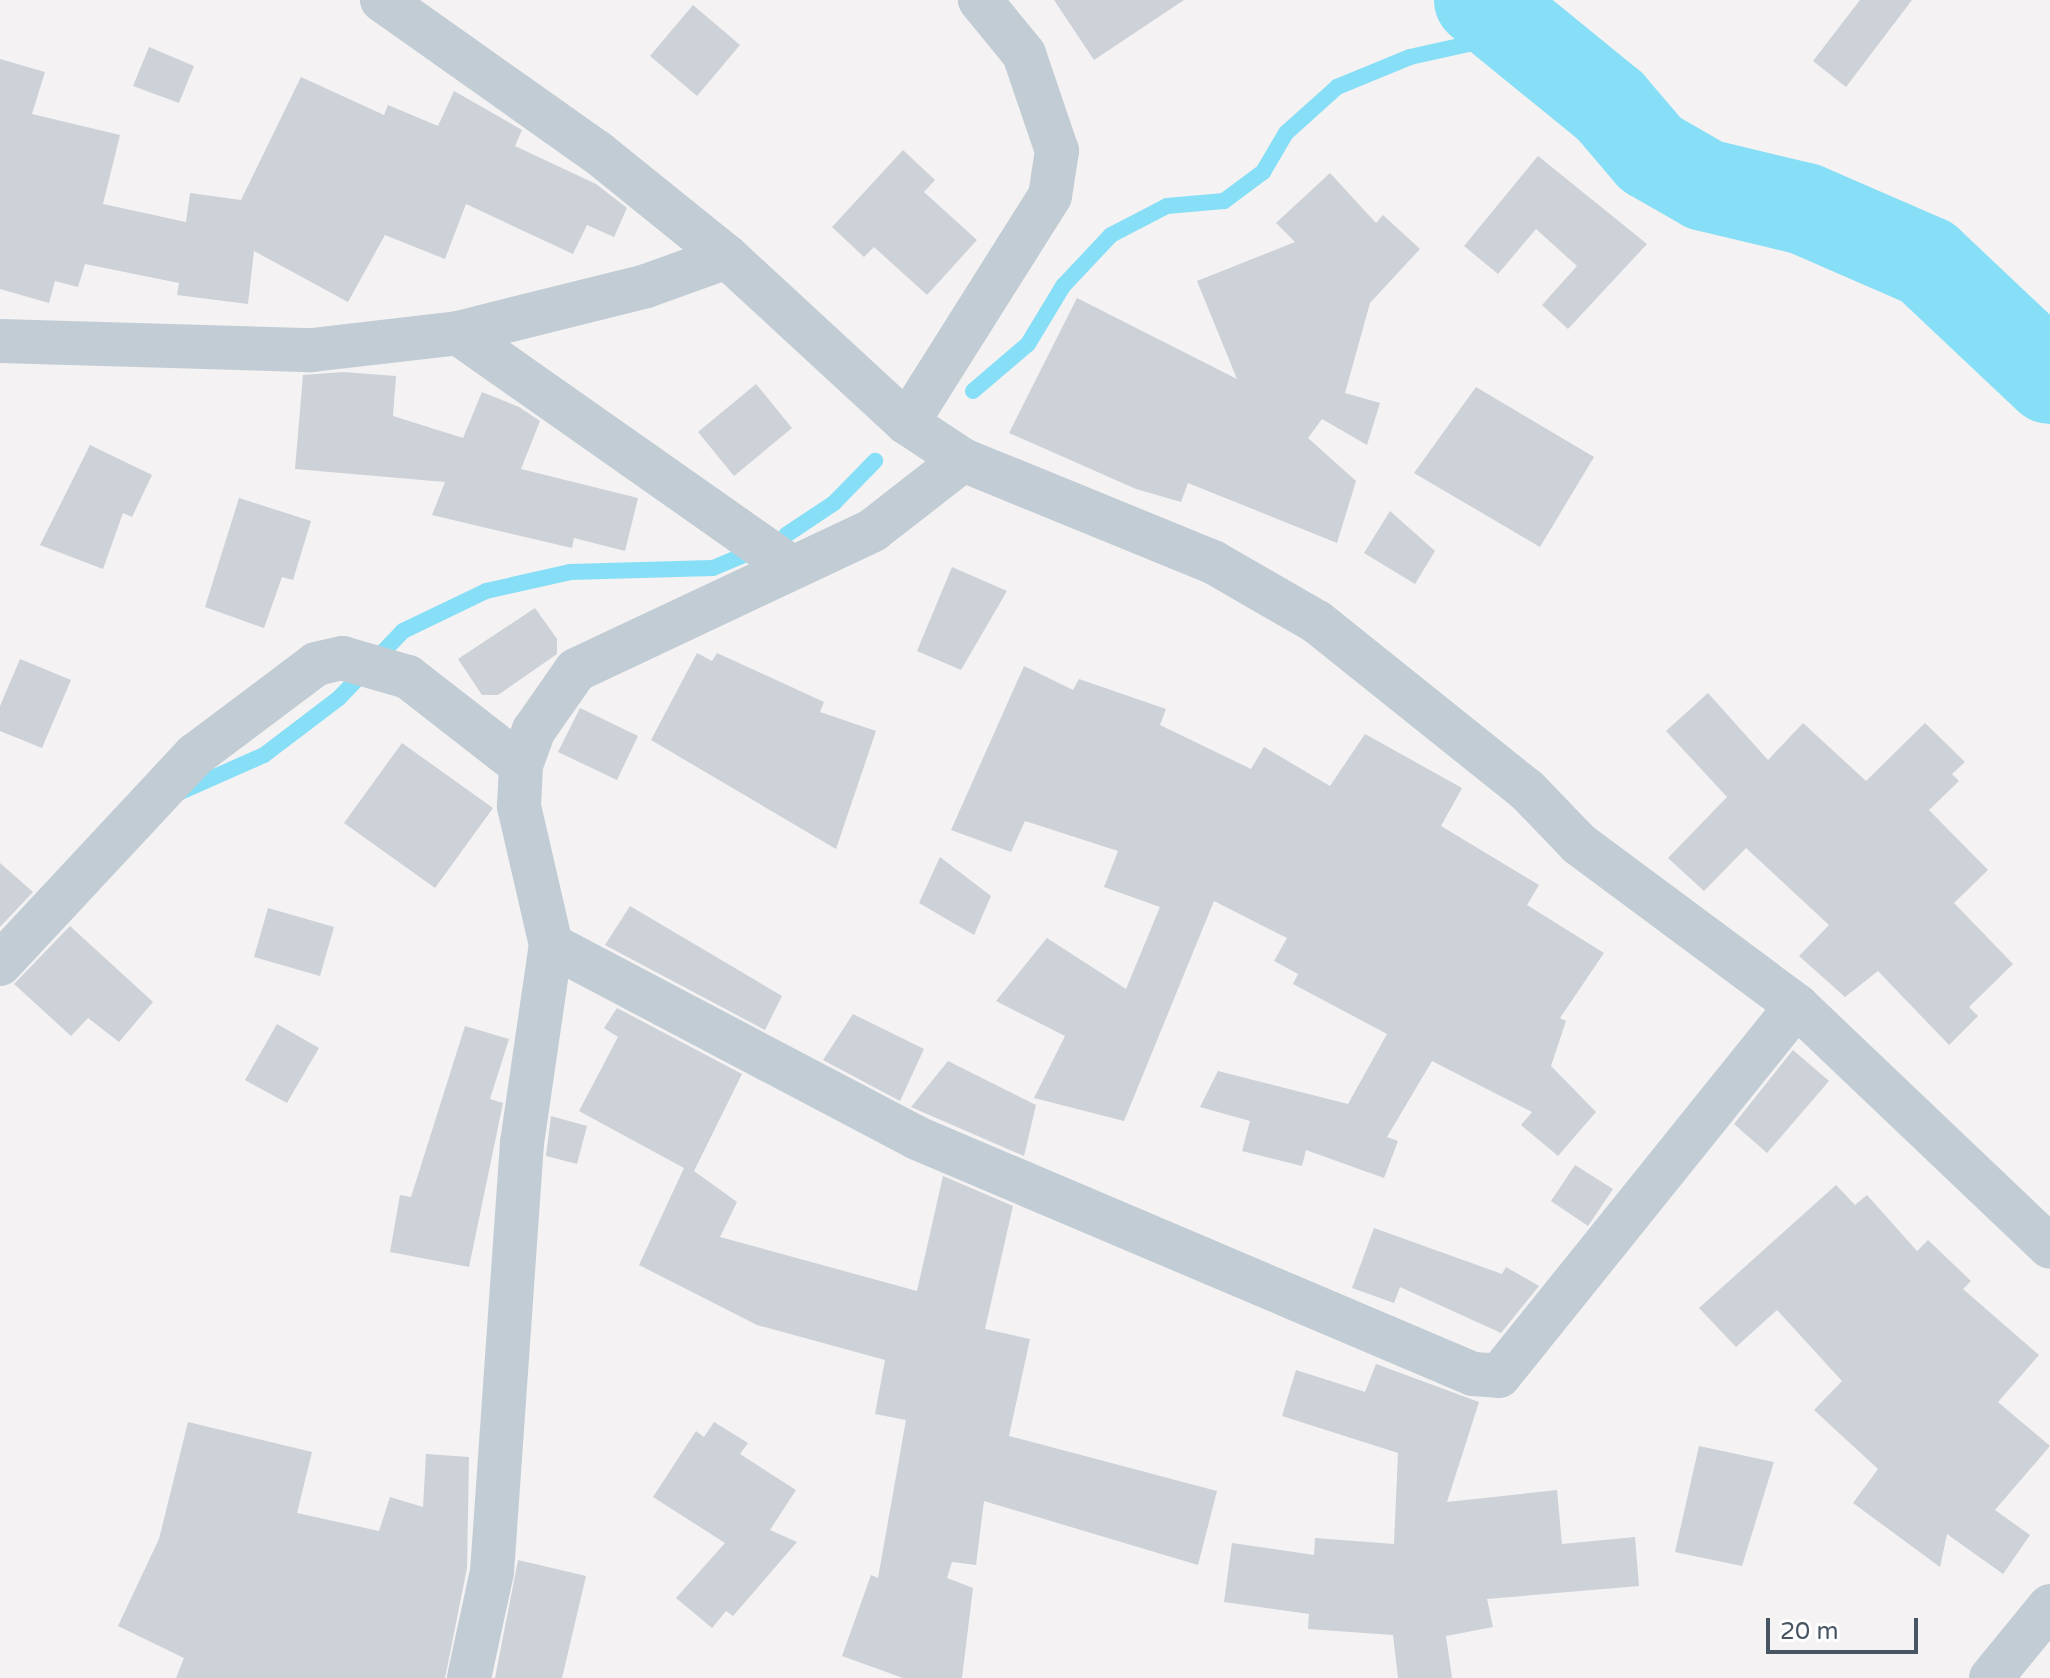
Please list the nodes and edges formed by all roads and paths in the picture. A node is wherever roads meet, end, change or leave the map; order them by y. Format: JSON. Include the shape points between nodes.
{"nodes":[{"id":1,"x":382,"y":0,"type":"edge"},
{"id":2,"x":980,"y":0,"type":"edge"},
{"id":3,"x":727,"y":257,"type":"junction"},
{"id":4,"x":458,"y":333,"type":"junction"},
{"id":5,"x":0,"y":341,"type":"edge"},
{"id":6,"x":907,"y":423,"type":"junction"},
{"id":7,"x":963,"y":460,"type":"junction"},
{"id":8,"x":791,"y":567,"type":"junction"},
{"id":9,"x":521,"y":765,"type":"junction"},
{"id":10,"x":551,"y":945,"type":"junction"},
{"id":11,"x":0,"y":964,"type":"edge"},
{"id":12,"x":1797,"y":1006,"type":"junction"},
{"id":13,"x":2050,"y":1247,"type":"edge"},
{"id":14,"x":2050,"y":1606,"type":"edge"},
{"id":15,"x":469,"y":1678,"type":"edge"},
{"id":16,"x":1991,"y":1678,"type":"edge"}],
"edges":[{"from":1,"to":3,"type":"street","via":[[597,152]]},
{"from":2,"to":6,"type":"street","via":[[1024,54],[1057,151],[1050,196]]},
{"from":3,"to":4,"type":"street","via":[[646,286]]},
{"from":3,"to":6,"type":"street"},
{"from":4,"to":5,"type":"street","via":[[312,350]]},
{"from":4,"to":8,"type":"street"},
{"from":6,"to":7,"type":"street"},
{"from":7,"to":8,"type":"street","via":[[873,530]]},
{"from":7,"to":12,"type":"street","via":[[1213,562],[1317,622],[1527,790],[1579,844]]},
{"from":8,"to":9,"type":"street","via":[[576,670],[553,694]]},
{"from":9,"to":10,"type":"street","via":[[519,806]]},
{"from":9,"to":11,"type":"street","via":[[408,677],[353,659],[316,664],[195,755]]},
{"from":10,"to":12,"type":"street","via":[[917,1138],[1473,1374],[1499,1376]]},
{"from":10,"to":15,"type":"street","via":[[522,1143],[492,1572]]},
{"from":12,"to":13,"type":"street"},
{"from":14,"to":16,"type":"street"}]}
